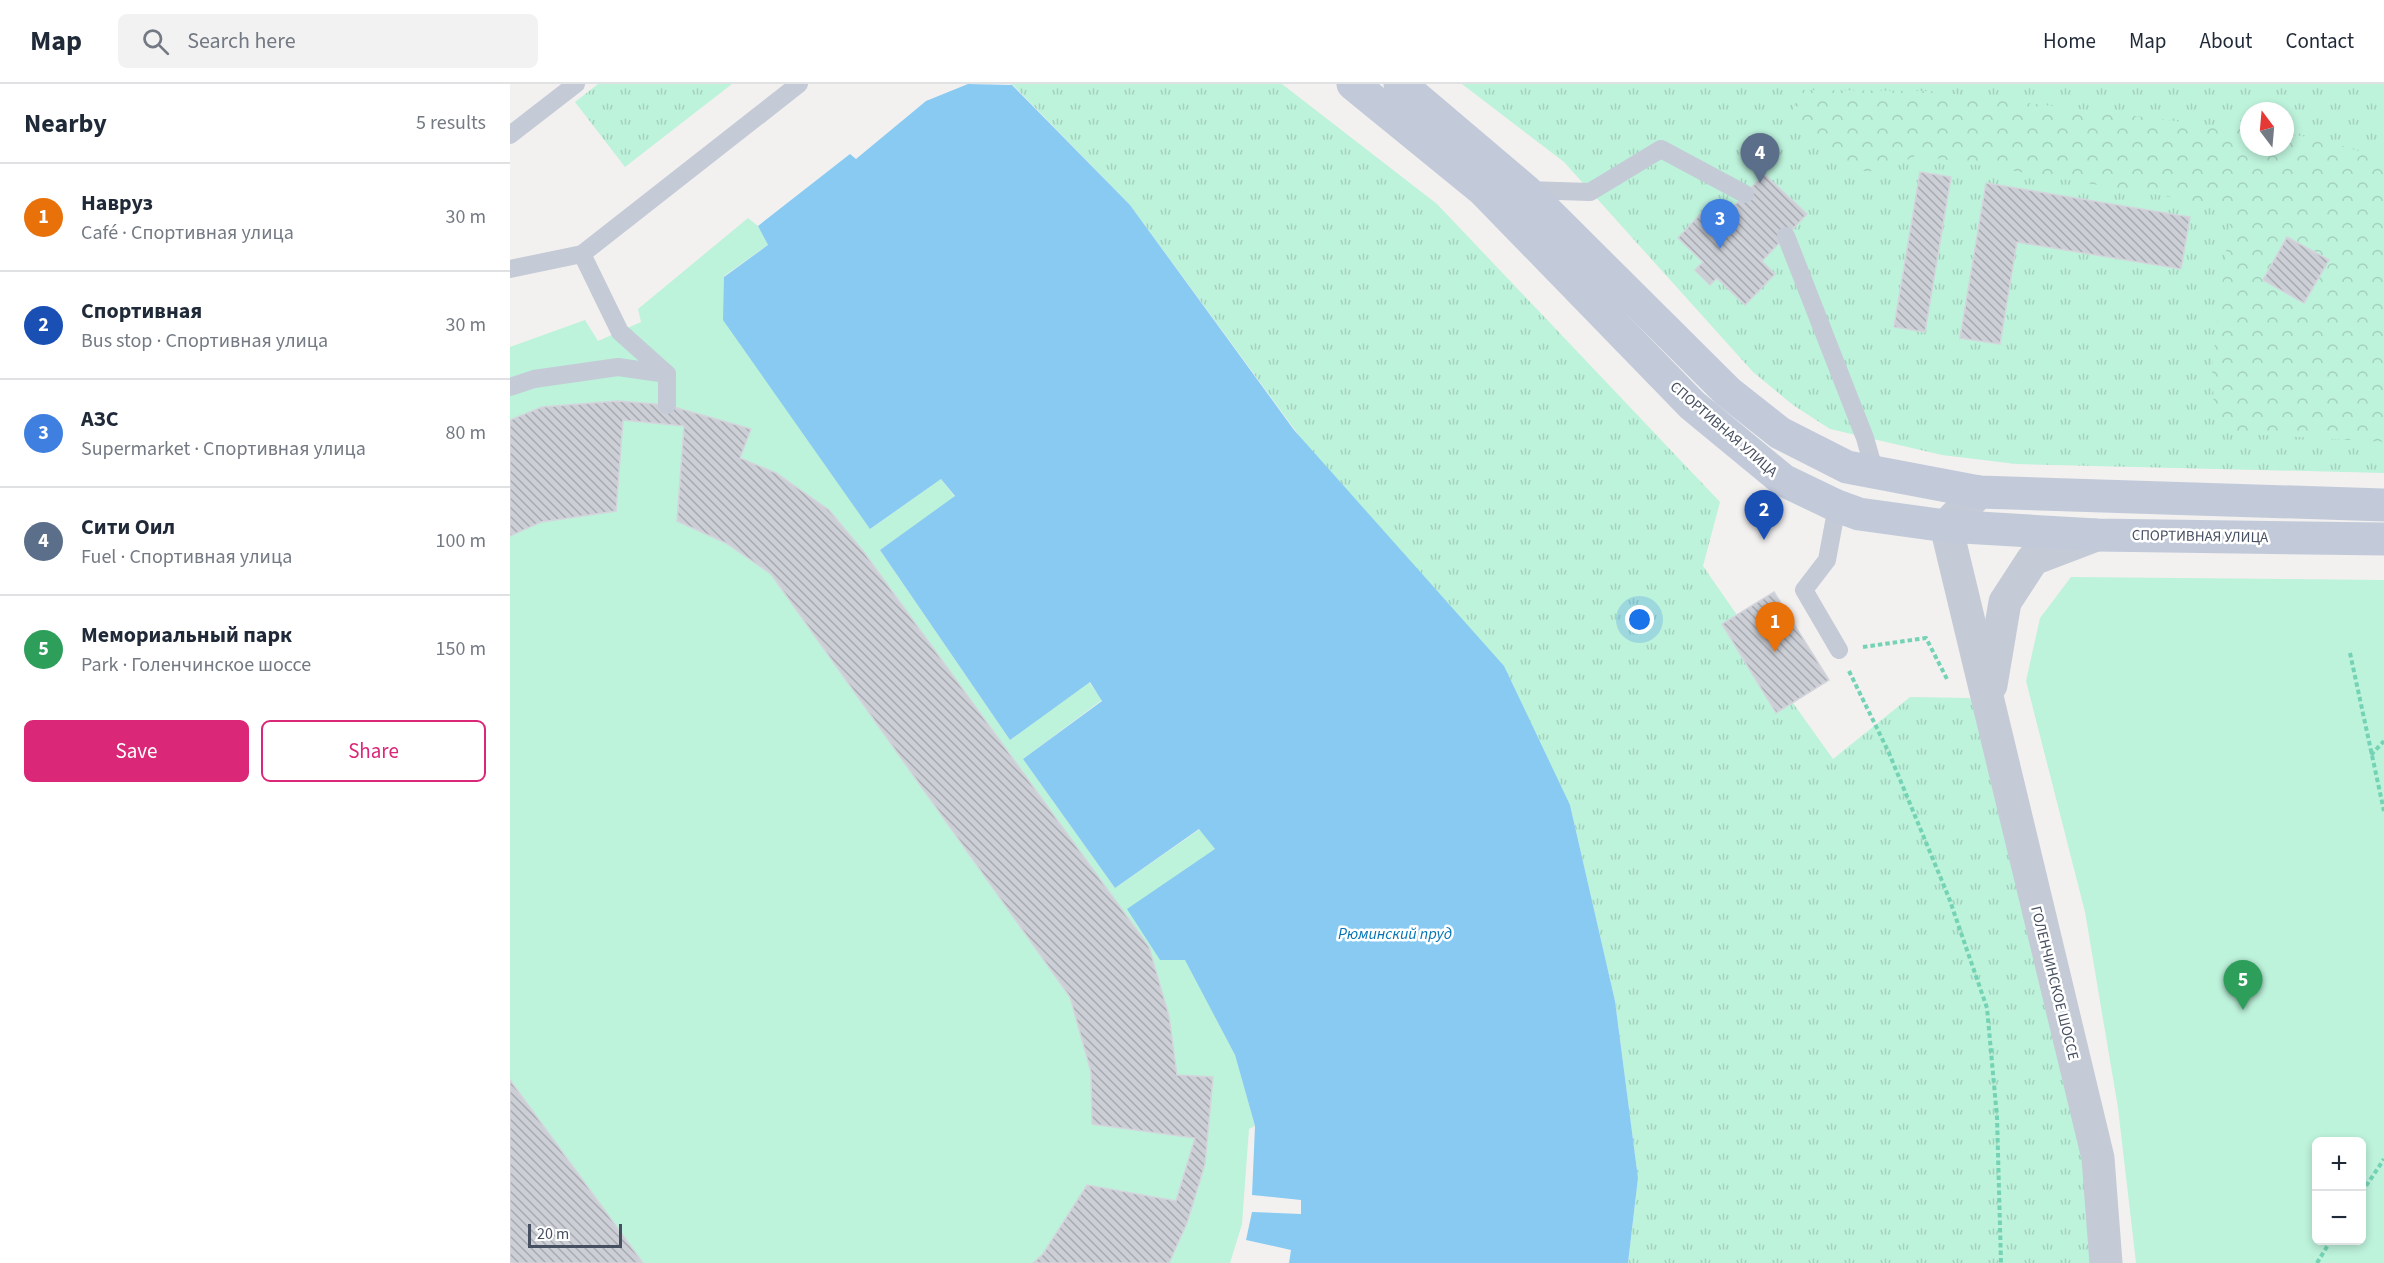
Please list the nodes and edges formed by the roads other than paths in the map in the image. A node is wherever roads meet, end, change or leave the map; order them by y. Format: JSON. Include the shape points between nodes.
{"nodes":[{"id":1,"x":576,"y":84,"type":"edge"},
{"id":2,"x":799,"y":84,"type":"edge"},
{"id":3,"x":1353,"y":84,"type":"edge"},
{"id":4,"x":1400,"y":84,"type":"edge"},
{"id":5,"x":510,"y":135,"type":"edge"},
{"id":6,"x":1525,"y":190,"type":"junction"},
{"id":7,"x":1745,"y":194,"type":"dead end"},
{"id":8,"x":1786,"y":236,"type":"dead end"},
{"id":9,"x":582,"y":254,"type":"junction"},
{"id":10,"x":510,"y":269,"type":"edge"},
{"id":11,"x":667,"y":374,"type":"junction"},
{"id":12,"x":510,"y":387,"type":"edge"},
{"id":13,"x":667,"y":405,"type":"dead end"},
{"id":14,"x":1875,"y":473,"type":"junction"},
{"id":15,"x":1979,"y":492,"type":"junction"},
{"id":16,"x":2384,"y":505,"type":"edge"},
{"id":17,"x":1838,"y":506,"type":"junction"},
{"id":18,"x":1946,"y":526,"type":"junction"},
{"id":19,"x":2096,"y":535,"type":"junction"},
{"id":20,"x":2384,"y":538,"type":"edge"},
{"id":21,"x":1839,"y":650,"type":"road end"},
{"id":22,"x":1988,"y":705,"type":"junction"},
{"id":23,"x":2106,"y":1263,"type":"edge"}],
"edges":[{"from":1,"to":5,"type":"lane"},
{"from":2,"to":9,"type":"lane"},
{"from":3,"to":17,"type":"main road","name":"СПОРТИВНАЯ УЛИЦА","via":[[1484,190],[1692,405],[1783,480]]},
{"from":4,"to":6,"type":"main road","name":"СПОРТИВНАЯ УЛИЦА"},
{"from":6,"to":7,"type":"lane","via":[[1590,192],[1661,149]]},
{"from":6,"to":14,"type":"main road","name":"СПОРТИВНАЯ УЛИЦА","via":[[1728,392],[1780,433],[1847,467]]},
{"from":8,"to":14,"type":"lane"},
{"from":9,"to":10,"type":"lane"},
{"from":9,"to":11,"type":"lane","via":[[620,332]]},
{"from":11,"to":12,"type":"lane","via":[[618,367],[534,379]]},
{"from":11,"to":13,"type":"lane"},
{"from":14,"to":15,"type":"main road","name":"СПОРТИВНАЯ УЛИЦА"},
{"from":15,"to":16,"type":"main road","name":"СПОРТИВНАЯ УЛИЦА"},
{"from":15,"to":18,"type":"street"},
{"from":17,"to":18,"type":"main road","name":"СПОРТИВНАЯ УЛИЦА","via":[[1859,514]]},
{"from":17,"to":21,"type":"lane","via":[[1827,560],[1804,590]]},
{"from":18,"to":19,"type":"main road","name":"СПОРТИВНАЯ УЛИЦА"},
{"from":18,"to":22,"type":"street","name":"ГОЛЕНЧИНСКОЕ ШОССЕ"},
{"from":19,"to":20,"type":"main road","name":"СПОРТИВНАЯ УЛИЦА"},
{"from":19,"to":22,"type":"street","name":"ГОЛЕНЧИНСКОЕ ШОССЕ","via":[[2032,559],[2005,602]]},
{"from":22,"to":23,"type":"street","name":"ГОЛЕНЧИНСКОЕ ШОССЕ","via":[[2098,1158]]}]}
